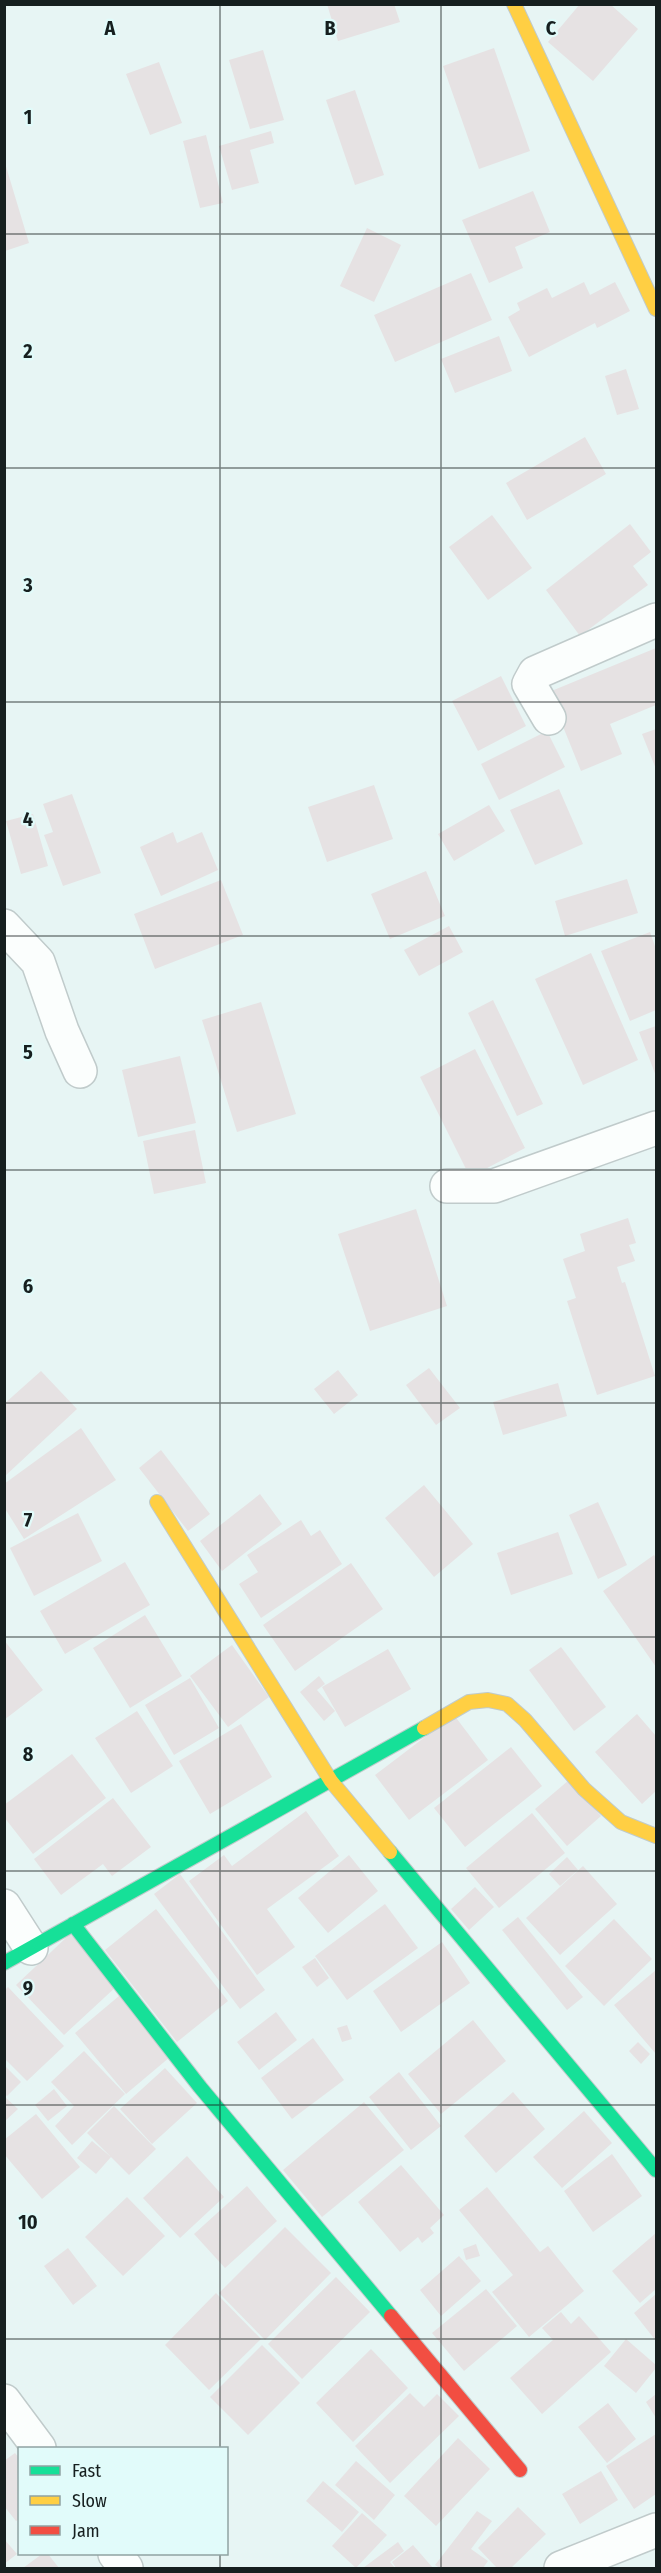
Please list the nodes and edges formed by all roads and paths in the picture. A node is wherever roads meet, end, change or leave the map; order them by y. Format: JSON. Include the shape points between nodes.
{"nodes":[{"id":1,"x":514,"y":4,"type":"edge"},
{"id":2,"x":657,"y":309,"type":"edge"},
{"id":3,"x":657,"y":620,"type":"edge"},
{"id":4,"x":549,"y":718,"type":"dead end"},
{"id":5,"x":4,"y":926,"type":"edge"},
{"id":6,"x":80,"y":1071,"type":"dead end"},
{"id":7,"x":657,"y":1128,"type":"edge"},
{"id":8,"x":447,"y":1186,"type":"dead end"},
{"id":9,"x":157,"y":1502,"type":"dead end"},
{"id":10,"x":331,"y":1782,"type":"junction"},
{"id":11,"x":657,"y":1836,"type":"edge"},
{"id":12,"x":4,"y":1906,"type":"edge"},
{"id":13,"x":73,"y":1924,"type":"junction"},
{"id":14,"x":18,"y":1956,"type":"edge"},
{"id":15,"x":657,"y":2170,"type":"edge"},
{"id":16,"x":4,"y":2401,"type":"edge"},
{"id":17,"x":38,"y":2447,"type":"edge"},
{"id":18,"x":520,"y":2470,"type":"dead end"},
{"id":19,"x":657,"y":2530,"type":"edge"},
{"id":20,"x":116,"y":2555,"type":"edge"},
{"id":21,"x":126,"y":2568,"type":"edge"},
{"id":22,"x":561,"y":2568,"type":"edge"}],
"edges":[{"from":1,"to":2,"type":"street"},
{"from":3,"to":4,"type":"street","via":[[535,674],[529,684]]},
{"from":5,"to":6,"type":"street","via":[[38,962]]},
{"from":7,"to":8,"type":"street","via":[[494,1186]]},
{"from":9,"to":10,"type":"street"},
{"from":10,"to":11,"type":"street","via":[[469,1702],[488,1700],[507,1704],[525,1719],[584,1789],[621,1822]]},
{"from":10,"to":13,"type":"street"},
{"from":10,"to":15,"type":"street"},
{"from":12,"to":14,"type":"street"},
{"from":13,"to":14,"type":"street"},
{"from":13,"to":18,"type":"street","via":[[200,2087]]},
{"from":16,"to":17,"type":"street"},
{"from":19,"to":22,"type":"street"},
{"from":20,"to":21,"type":"street"}]}
